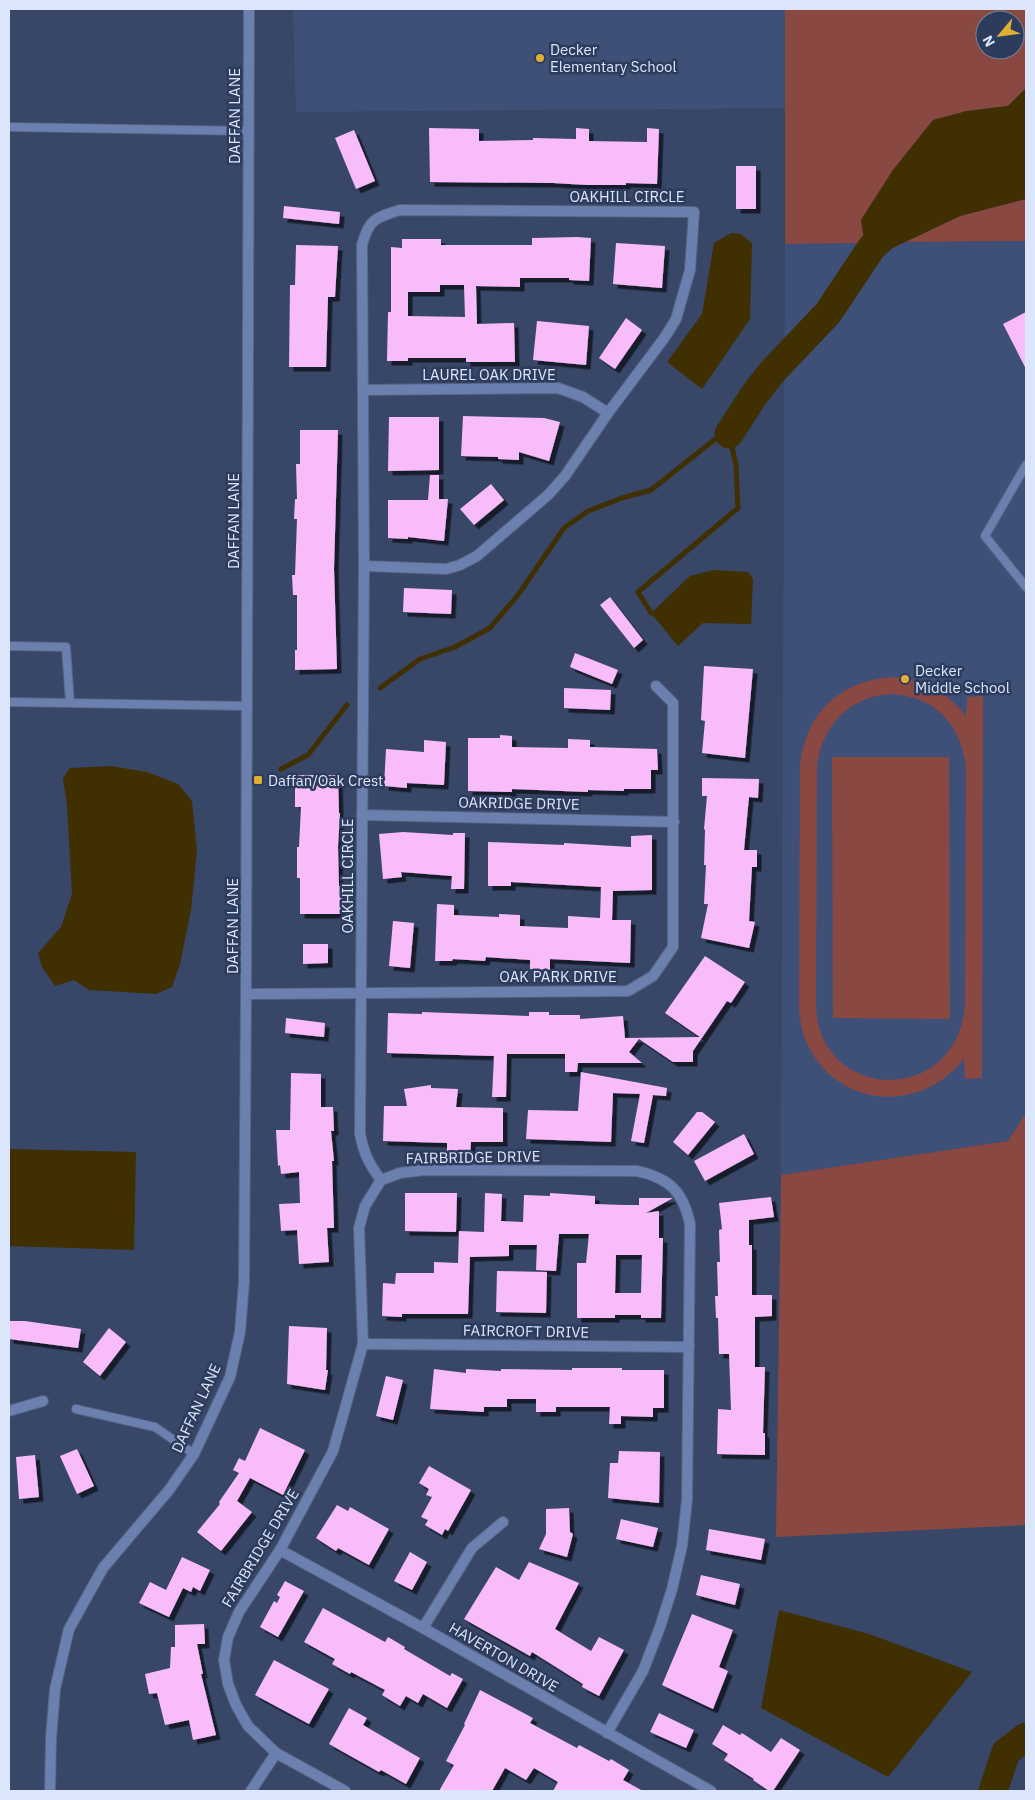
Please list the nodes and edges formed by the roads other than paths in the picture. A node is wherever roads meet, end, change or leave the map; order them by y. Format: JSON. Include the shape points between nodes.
{"nodes":[{"id":1,"x":249,"y":9,"type":"edge"},
{"id":2,"x":9,"y":126,"type":"edge"},
{"id":3,"x":248,"y":131,"type":"junction"},
{"id":4,"x":363,"y":390,"type":"junction"},
{"id":5,"x":608,"y":413,"type":"junction"},
{"id":6,"x":1026,"y":465,"type":"edge"},
{"id":7,"x":364,"y":566,"type":"junction"},
{"id":8,"x":1026,"y":587,"type":"edge"},
{"id":9,"x":9,"y":646,"type":"edge"},
{"id":10,"x":656,"y":686,"type":"dead end"},
{"id":11,"x":9,"y":702,"type":"edge"},
{"id":12,"x":70,"y":703,"type":"junction"},
{"id":13,"x":247,"y":706,"type":"junction"},
{"id":14,"x":362,"y":815,"type":"junction"},
{"id":15,"x":674,"y":822,"type":"junction"},
{"id":16,"x":362,"y":993,"type":"junction"},
{"id":17,"x":246,"y":994,"type":"junction"},
{"id":18,"x":381,"y":1180,"type":"junction"},
{"id":19,"x":363,"y":1344,"type":"junction"},
{"id":20,"x":689,"y":1348,"type":"junction"},
{"id":21,"x":43,"y":1401,"type":"dead end"},
{"id":22,"x":76,"y":1409,"type":"dead end"},
{"id":23,"x":9,"y":1412,"type":"edge"},
{"id":24,"x":194,"y":1454,"type":"junction"},
{"id":25,"x":503,"y":1522,"type":"dead end"},
{"id":26,"x":280,"y":1550,"type":"junction"},
{"id":27,"x":423,"y":1628,"type":"junction"},
{"id":28,"x":607,"y":1732,"type":"junction"},
{"id":29,"x":276,"y":1753,"type":"junction"},
{"id":30,"x":50,"y":1791,"type":"edge"},
{"id":31,"x":251,"y":1791,"type":"edge"},
{"id":32,"x":345,"y":1791,"type":"edge"},
{"id":33,"x":711,"y":1791,"type":"edge"}],
"edges":[{"from":1,"to":3,"type":"street","name":"DAFFAN LANE"},
{"from":2,"to":3,"type":"lane"},
{"from":3,"to":13,"type":"street","name":"DAFFAN LANE"},
{"from":4,"to":5,"type":"street","name":"LAUREL OAK DRIVE","via":[[558,388],[583,397]]},
{"from":4,"to":5,"type":"street","name":"OAKHILL CIRCLE","via":[[362,245],[366,229],[378,217],[400,210],[694,212],[690,270],[676,318]]},
{"from":4,"to":7,"type":"street","name":"OAKHILL CIRCLE"},
{"from":5,"to":7,"type":"street","name":"OAKHILL CIRCLE","via":[[548,495],[476,556],[446,569]]},
{"from":6,"to":8,"type":"lane","via":[[985,536]]},
{"from":7,"to":14,"type":"street","name":"OAKHILL CIRCLE"},
{"from":9,"to":12,"type":"lane","via":[[66,647]]},
{"from":10,"to":15,"type":"street","name":"OAK PARK DRIVE","via":[[673,703]]},
{"from":11,"to":12,"type":"lane"},
{"from":12,"to":13,"type":"lane"},
{"from":13,"to":17,"type":"street","name":"DAFFAN LANE"},
{"from":14,"to":15,"type":"street","name":"OAKRIDGE DRIVE"},
{"from":14,"to":16,"type":"street","name":"OAKHILL CIRCLE"},
{"from":15,"to":16,"type":"street","name":"OAK PARK DRIVE","via":[[673,947],[653,976],[628,991]]},
{"from":16,"to":17,"type":"street","name":"OAK PARK DRIVE"},
{"from":16,"to":18,"type":"street","name":"OAKHILL CIRCLE","via":[[360,1134],[370,1166]]},
{"from":17,"to":24,"type":"street","name":"DAFFAN LANE","via":[[244,1282],[240,1332],[230,1377]]},
{"from":18,"to":19,"type":"street","name":"FAIRBRIDGE DRIVE","via":[[365,1206],[359,1228]]},
{"from":18,"to":20,"type":"street","name":"FAIRBRIDGE DRIVE","via":[[400,1173],[434,1170],[637,1172],[652,1174],[665,1181],[677,1191],[690,1224]]},
{"from":19,"to":20,"type":"street","name":"FAIRCROFT DRIVE"},
{"from":19,"to":26,"type":"street","name":"FAIRBRIDGE DRIVE","via":[[333,1451]]},
{"from":20,"to":28,"type":"street","name":"FAIRBRIDGE DRIVE","via":[[687,1500],[682,1546],[672,1589],[643,1670]]},
{"from":21,"to":23,"type":"street"},
{"from":22,"to":24,"type":"lane","via":[[155,1427]]},
{"from":24,"to":30,"type":"street","name":"DAFFAN LANE","via":[[169,1490],[103,1568],[69,1628],[55,1689]]},
{"from":25,"to":27,"type":"street","via":[[472,1548]]},
{"from":26,"to":27,"type":"street","name":"HAVERTON DRIVE"},
{"from":26,"to":29,"type":"street","name":"FAIRBRIDGE DRIVE","via":[[238,1612],[228,1637],[224,1660],[236,1705],[248,1726]]},
{"from":27,"to":28,"type":"street","name":"HAVERTON DRIVE"},
{"from":28,"to":33,"type":"street","name":"HAVERTON DRIVE"},
{"from":29,"to":31,"type":"street"},
{"from":29,"to":32,"type":"street","name":"FAIRBRIDGE DRIVE"}]}
